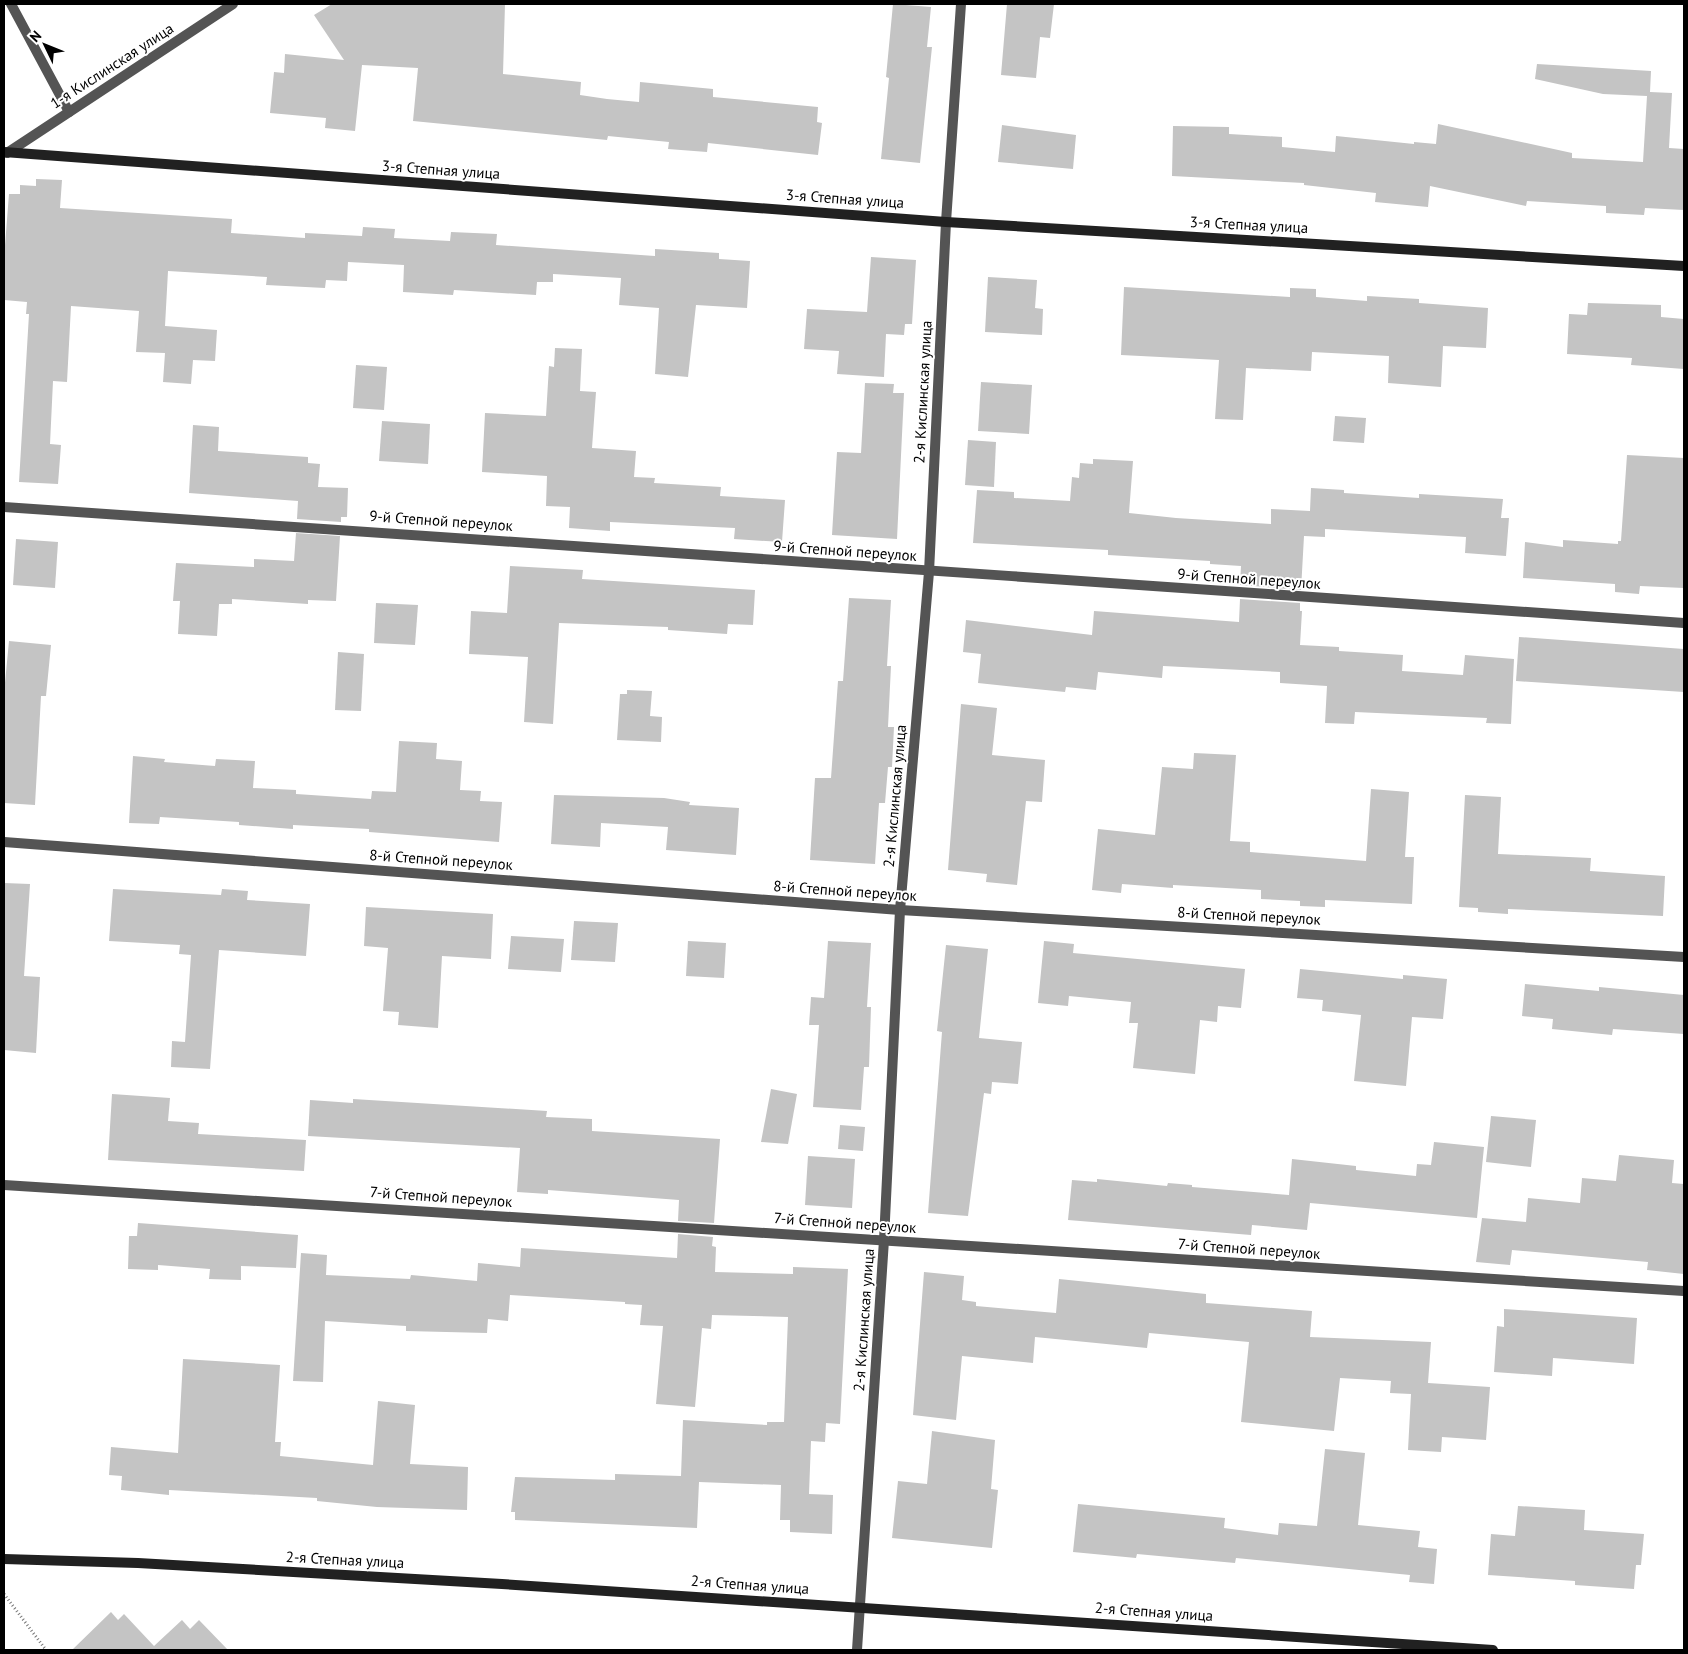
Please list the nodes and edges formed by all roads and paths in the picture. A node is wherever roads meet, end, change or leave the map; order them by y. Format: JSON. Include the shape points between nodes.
{"nodes":[{"id":1,"x":11,"y":4,"type":"edge"},
{"id":2,"x":233,"y":4,"type":"edge"},
{"id":3,"x":961,"y":4,"type":"edge"},
{"id":4,"x":69,"y":112,"type":"junction"},
{"id":5,"x":5,"y":152,"type":"edge"},
{"id":6,"x":946,"y":222,"type":"junction"},
{"id":7,"x":1684,"y":266,"type":"edge"},
{"id":8,"x":4,"y":507,"type":"edge"},
{"id":9,"x":929,"y":572,"type":"junction"},
{"id":10,"x":1684,"y":623,"type":"edge"},
{"id":11,"x":4,"y":842,"type":"edge"},
{"id":12,"x":900,"y":910,"type":"junction"},
{"id":13,"x":1684,"y":957,"type":"edge"},
{"id":14,"x":4,"y":1185,"type":"edge"},
{"id":15,"x":884,"y":1240,"type":"junction"},
{"id":16,"x":1684,"y":1291,"type":"edge"},
{"id":17,"x":4,"y":1559,"type":"edge"},
{"id":18,"x":4,"y":1594,"type":"edge"},
{"id":19,"x":860,"y":1608,"type":"junction"},
{"id":20,"x":46,"y":1650,"type":"edge"},
{"id":21,"x":857,"y":1650,"type":"edge"},
{"id":22,"x":1493,"y":1650,"type":"edge"}],
"edges":[{"from":1,"to":4,"type":"street"},
{"from":2,"to":4,"type":"street","name":"1-я Кислинская улица"},
{"from":3,"to":6,"type":"street","name":"2-я Кислинская улица"},
{"from":4,"to":5,"type":"street","name":"1-я Кислинская улица"},
{"from":5,"to":6,"type":"street","name":"3-я Степная улица"},
{"from":6,"to":7,"type":"street","name":"3-я Степная улица"},
{"from":6,"to":9,"type":"street","name":"2-я Кислинская улица"},
{"from":8,"to":9,"type":"street","name":"9-й Степной переулок"},
{"from":9,"to":10,"type":"street","name":"9-й Степной переулок"},
{"from":9,"to":12,"type":"street","name":"2-я Кислинская улица"},
{"from":11,"to":12,"type":"street","name":"8-й Степной переулок"},
{"from":12,"to":13,"type":"street","name":"8-й Степной переулок"},
{"from":12,"to":15,"type":"street","name":"2-я Кислинская улица"},
{"from":14,"to":15,"type":"street","name":"7-й Степной переулок"},
{"from":15,"to":16,"type":"street","name":"7-й Степной переулок"},
{"from":15,"to":19,"type":"street","name":"2-я Кислинская улица"},
{"from":17,"to":19,"type":"street","name":"2-я Степная улица","via":[[138,1562]]},
{"from":18,"to":20,"type":"path"},
{"from":19,"to":21,"type":"street","name":"2-я Кислинская улица"},
{"from":19,"to":22,"type":"street","name":"2-я Степная улица"}]}
